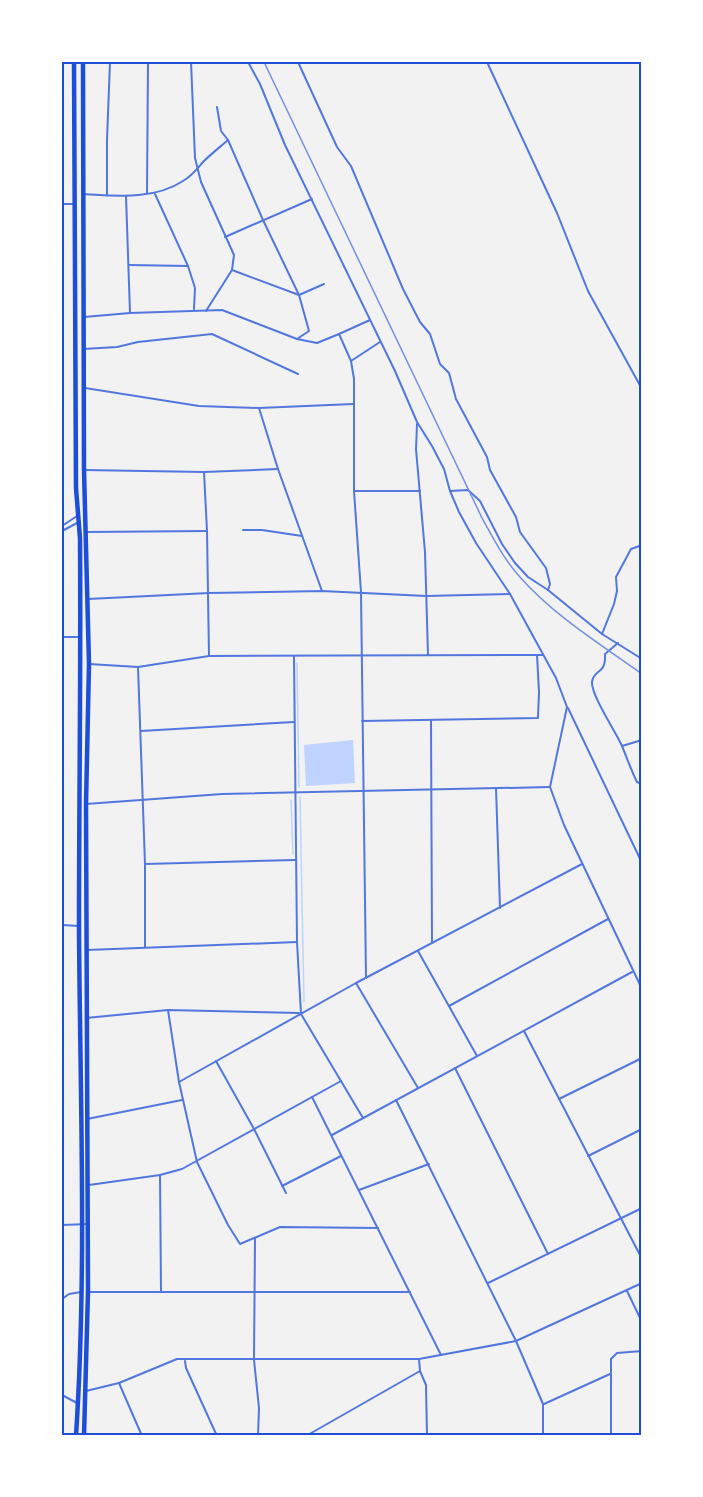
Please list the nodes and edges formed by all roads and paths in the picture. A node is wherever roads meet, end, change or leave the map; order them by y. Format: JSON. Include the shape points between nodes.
{"nodes":[{"id":1,"x":74,"y":62,"type":"edge"},
{"id":2,"x":83,"y":62,"type":"edge"},
{"id":3,"x":110,"y":62,"type":"edge"},
{"id":4,"x":148,"y":62,"type":"edge"},
{"id":5,"x":190,"y":62,"type":"edge"},
{"id":6,"x":248,"y":62,"type":"edge"},
{"id":7,"x":298,"y":62,"type":"edge"},
{"id":8,"x":487,"y":62,"type":"edge"},
{"id":9,"x":217,"y":107,"type":"dead end"},
{"id":10,"x":228,"y":140,"type":"junction"},
{"id":11,"x":198,"y":170,"type":"junction"},
{"id":12,"x":76,"y":194,"type":"junction"},
{"id":13,"x":82,"y":194,"type":"junction"},
{"id":14,"x":147,"y":194,"type":"junction"},
{"id":15,"x":155,"y":194,"type":"junction"},
{"id":16,"x":107,"y":195,"type":"junction"},
{"id":17,"x":126,"y":196,"type":"junction"},
{"id":18,"x":312,"y":199,"type":"junction"},
{"id":19,"x":62,"y":204,"type":"edge"},
{"id":20,"x":76,"y":204,"type":"junction"},
{"id":21,"x":83,"y":204,"type":"junction"},
{"id":22,"x":263,"y":220,"type":"junction"},
{"id":23,"x":225,"y":237,"type":"junction"},
{"id":24,"x":129,"y":266,"type":"junction"},
{"id":25,"x":188,"y":266,"type":"junction"},
{"id":26,"x":232,"y":270,"type":"junction"},
{"id":27,"x":324,"y":284,"type":"dead end"},
{"id":28,"x":298,"y":295,"type":"junction"},
{"id":29,"x":194,"y":310,"type":"junction"},
{"id":30,"x":206,"y":311,"type":"junction"},
{"id":31,"x":130,"y":313,"type":"junction"},
{"id":32,"x":83,"y":318,"type":"junction"},
{"id":33,"x":370,"y":320,"type":"junction"},
{"id":34,"x":339,"y":334,"type":"junction"},
{"id":35,"x":297,"y":339,"type":"junction"},
{"id":36,"x":380,"y":342,"type":"junction"},
{"id":37,"x":83,"y":349,"type":"junction"},
{"id":38,"x":351,"y":361,"type":"junction"},
{"id":39,"x":298,"y":374,"type":"dead end"},
{"id":40,"x":84,"y":387,"type":"junction"},
{"id":41,"x":642,"y":389,"type":"edge"},
{"id":42,"x":353,"y":404,"type":"junction"},
{"id":43,"x":259,"y":408,"type":"junction"},
{"id":44,"x":417,"y":422,"type":"junction"},
{"id":45,"x":278,"y":469,"type":"junction"},
{"id":46,"x":84,"y":470,"type":"junction"},
{"id":47,"x":204,"y":472,"type":"junction"},
{"id":48,"x":354,"y":491,"type":"junction"},
{"id":49,"x":420,"y":491,"type":"junction"},
{"id":50,"x":450,"y":492,"type":"junction"},
{"id":51,"x":85,"y":513,"type":"junction"},
{"id":52,"x":78,"y":515,"type":"junction"},
{"id":53,"x":79,"y":522,"type":"junction"},
{"id":54,"x":86,"y":522,"type":"junction"},
{"id":55,"x":62,"y":526,"type":"edge"},
{"id":56,"x":243,"y":530,"type":"dead end"},
{"id":57,"x":62,"y":531,"type":"edge"},
{"id":58,"x":207,"y":531,"type":"junction"},
{"id":59,"x":86,"y":532,"type":"junction"},
{"id":60,"x":302,"y":536,"type":"junction"},
{"id":61,"x":642,"y":545,"type":"edge"},
{"id":62,"x":548,"y":590,"type":"junction"},
{"id":63,"x":322,"y":591,"type":"junction"},
{"id":64,"x":361,"y":592,"type":"junction"},
{"id":65,"x":209,"y":593,"type":"junction"},
{"id":66,"x":510,"y":594,"type":"junction"},
{"id":67,"x":426,"y":596,"type":"junction"},
{"id":68,"x":88,"y":599,"type":"junction"},
{"id":69,"x":602,"y":634,"type":"junction"},
{"id":70,"x":80,"y":636,"type":"junction"},
{"id":71,"x":62,"y":637,"type":"edge"},
{"id":72,"x":618,"y":643,"type":"junction"},
{"id":73,"x":362,"y":655,"type":"junction"},
{"id":74,"x":428,"y":655,"type":"junction"},
{"id":75,"x":537,"y":655,"type":"junction"},
{"id":76,"x":543,"y":655,"type":"junction"},
{"id":77,"x":209,"y":656,"type":"junction"},
{"id":78,"x":294,"y":656,"type":"junction"},
{"id":79,"x":642,"y":659,"type":"edge"},
{"id":80,"x":89,"y":664,"type":"junction"},
{"id":81,"x":138,"y":667,"type":"junction"},
{"id":82,"x":567,"y":707,"type":"junction"},
{"id":83,"x":362,"y":721,"type":"junction"},
{"id":84,"x":431,"y":721,"type":"junction"},
{"id":85,"x":295,"y":722,"type":"junction"},
{"id":86,"x":141,"y":731,"type":"junction"},
{"id":87,"x":642,"y":740,"type":"edge"},
{"id":88,"x":622,"y":746,"type":"junction"},
{"id":89,"x":642,"y":784,"type":"edge"},
{"id":90,"x":550,"y":787,"type":"junction"},
{"id":91,"x":496,"y":788,"type":"junction"},
{"id":92,"x":431,"y":790,"type":"junction"},
{"id":93,"x":363,"y":791,"type":"junction"},
{"id":94,"x":295,"y":792,"type":"junction"},
{"id":95,"x":142,"y":800,"type":"junction"},
{"id":96,"x":86,"y":804,"type":"junction"},
{"id":97,"x":79,"y":805,"type":"junction"},
{"id":98,"x":296,"y":860,"type":"junction"},
{"id":99,"x":642,"y":863,"type":"edge"},
{"id":100,"x":145,"y":864,"type":"junction"},
{"id":101,"x":582,"y":864,"type":"junction"},
{"id":102,"x":500,"y":908,"type":"junction"},
{"id":103,"x":608,"y":919,"type":"junction"},
{"id":104,"x":62,"y":925,"type":"edge"},
{"id":105,"x":79,"y":926,"type":"junction"},
{"id":106,"x":87,"y":926,"type":"junction"},
{"id":107,"x":297,"y":942,"type":"junction"},
{"id":108,"x":432,"y":944,"type":"junction"},
{"id":109,"x":145,"y":947,"type":"junction"},
{"id":110,"x":87,"y":950,"type":"junction"},
{"id":111,"x":418,"y":951,"type":"junction"},
{"id":112,"x":633,"y":971,"type":"junction"},
{"id":113,"x":366,"y":978,"type":"junction"},
{"id":114,"x":356,"y":983,"type":"junction"},
{"id":115,"x":642,"y":989,"type":"edge"},
{"id":116,"x":449,"y":1006,"type":"junction"},
{"id":117,"x":168,"y":1010,"type":"junction"},
{"id":118,"x":301,"y":1014,"type":"junction"},
{"id":119,"x":86,"y":1018,"type":"junction"},
{"id":120,"x":524,"y":1031,"type":"junction"},
{"id":121,"x":477,"y":1056,"type":"junction"},
{"id":122,"x":642,"y":1058,"type":"edge"},
{"id":123,"x":216,"y":1061,"type":"junction"},
{"id":124,"x":455,"y":1068,"type":"junction"},
{"id":125,"x":340,"y":1081,"type":"junction"},
{"id":126,"x":178,"y":1082,"type":"junction"},
{"id":127,"x":418,"y":1088,"type":"junction"},
{"id":128,"x":312,"y":1097,"type":"junction"},
{"id":129,"x":559,"y":1099,"type":"junction"},
{"id":130,"x":182,"y":1100,"type":"junction"},
{"id":131,"x":396,"y":1100,"type":"junction"},
{"id":132,"x":363,"y":1118,"type":"junction"},
{"id":133,"x":87,"y":1119,"type":"junction"},
{"id":134,"x":254,"y":1129,"type":"junction"},
{"id":135,"x":642,"y":1129,"type":"edge"},
{"id":136,"x":332,"y":1135,"type":"junction"},
{"id":137,"x":342,"y":1155,"type":"junction"},
{"id":138,"x":588,"y":1156,"type":"junction"},
{"id":139,"x":196,"y":1162,"type":"junction"},
{"id":140,"x":429,"y":1164,"type":"junction"},
{"id":141,"x":160,"y":1175,"type":"junction"},
{"id":142,"x":88,"y":1185,"type":"junction"},
{"id":143,"x":282,"y":1186,"type":"junction"},
{"id":144,"x":359,"y":1190,"type":"junction"},
{"id":145,"x":286,"y":1193,"type":"dead end"},
{"id":146,"x":642,"y":1208,"type":"edge"},
{"id":147,"x":621,"y":1219,"type":"junction"},
{"id":148,"x":82,"y":1224,"type":"junction"},
{"id":149,"x":89,"y":1224,"type":"junction"},
{"id":150,"x":62,"y":1225,"type":"edge"},
{"id":151,"x":378,"y":1228,"type":"junction"},
{"id":152,"x":255,"y":1239,"type":"junction"},
{"id":153,"x":548,"y":1254,"type":"junction"},
{"id":154,"x":642,"y":1259,"type":"edge"},
{"id":155,"x":488,"y":1283,"type":"junction"},
{"id":156,"x":642,"y":1283,"type":"edge"},
{"id":157,"x":627,"y":1291,"type":"junction"},
{"id":158,"x":81,"y":1292,"type":"junction"},
{"id":159,"x":160,"y":1292,"type":"junction"},
{"id":160,"x":256,"y":1292,"type":"junction"},
{"id":161,"x":410,"y":1292,"type":"junction"},
{"id":162,"x":88,"y":1293,"type":"junction"},
{"id":163,"x":62,"y":1299,"type":"edge"},
{"id":164,"x":642,"y":1322,"type":"edge"},
{"id":165,"x":516,"y":1341,"type":"junction"},
{"id":166,"x":642,"y":1351,"type":"edge"},
{"id":167,"x":441,"y":1355,"type":"junction"},
{"id":168,"x":419,"y":1359,"type":"junction"},
{"id":169,"x":185,"y":1360,"type":"junction"},
{"id":170,"x":254,"y":1360,"type":"junction"},
{"id":171,"x":420,"y":1371,"type":"junction"},
{"id":172,"x":610,"y":1374,"type":"junction"},
{"id":173,"x":119,"y":1383,"type":"junction"},
{"id":174,"x":79,"y":1390,"type":"junction"},
{"id":175,"x":86,"y":1391,"type":"junction"},
{"id":176,"x":62,"y":1395,"type":"edge"},
{"id":177,"x":78,"y":1404,"type":"junction"},
{"id":178,"x":85,"y":1404,"type":"junction"},
{"id":179,"x":543,"y":1404,"type":"junction"},
{"id":180,"x":76,"y":1436,"type":"edge"},
{"id":181,"x":84,"y":1436,"type":"edge"},
{"id":182,"x":142,"y":1436,"type":"edge"},
{"id":183,"x":217,"y":1436,"type":"edge"},
{"id":184,"x":258,"y":1436,"type":"edge"},
{"id":185,"x":306,"y":1436,"type":"edge"},
{"id":186,"x":427,"y":1436,"type":"edge"},
{"id":187,"x":543,"y":1436,"type":"edge"},
{"id":188,"x":611,"y":1436,"type":"edge"}],
"edges":[{"from":1,"to":12,"type":"highway"},
{"from":2,"to":13,"type":"highway"},
{"from":3,"to":16,"type":"street"},
{"from":4,"to":14,"type":"street"},
{"from":5,"to":11,"type":"street"},
{"from":6,"to":18,"type":"street"},
{"from":7,"to":62,"type":"street","via":[[337,147],[351,166],[403,289],[430,334],[440,364],[449,373],[456,399],[520,532],[546,567]]},
{"from":8,"to":41,"type":"street","via":[[557,213],[588,291]]},
{"from":9,"to":10,"type":"street","via":[[221,131]]},
{"from":10,"to":11,"type":"street"},
{"from":10,"to":22,"type":"street"},
{"from":11,"to":15,"type":"street","via":[[183,182]]},
{"from":11,"to":23,"type":"street"},
{"from":12,"to":13,"type":"highway"},
{"from":12,"to":20,"type":"highway"},
{"from":13,"to":16,"type":"street"},
{"from":13,"to":21,"type":"highway"},
{"from":14,"to":15,"type":"street"},
{"from":14,"to":17,"type":"street"},
{"from":15,"to":25,"type":"street"},
{"from":16,"to":17,"type":"street"},
{"from":17,"to":24,"type":"street"},
{"from":18,"to":22,"type":"street"},
{"from":18,"to":33,"type":"street"},
{"from":19,"to":20,"type":"street"},
{"from":20,"to":21,"type":"highway"},
{"from":20,"to":52,"type":"highway"},
{"from":21,"to":32,"type":"highway"},
{"from":22,"to":23,"type":"street"},
{"from":22,"to":28,"type":"street"},
{"from":23,"to":26,"type":"street","via":[[234,255]]},
{"from":24,"to":25,"type":"street"},
{"from":24,"to":31,"type":"street"},
{"from":25,"to":29,"type":"street","via":[[195,288]]},
{"from":26,"to":28,"type":"street"},
{"from":26,"to":30,"type":"street"},
{"from":27,"to":28,"type":"street"},
{"from":28,"to":35,"type":"street","via":[[309,331]]},
{"from":29,"to":30,"type":"street"},
{"from":29,"to":31,"type":"street"},
{"from":30,"to":35,"type":"street","via":[[230,312]]},
{"from":31,"to":32,"type":"street"},
{"from":32,"to":37,"type":"highway"},
{"from":33,"to":34,"type":"street"},
{"from":33,"to":36,"type":"street"},
{"from":34,"to":35,"type":"street","via":[[317,343]]},
{"from":34,"to":38,"type":"street"},
{"from":36,"to":38,"type":"street"},
{"from":36,"to":44,"type":"street"},
{"from":37,"to":39,"type":"street","via":[[212,334]]},
{"from":37,"to":40,"type":"highway"},
{"from":38,"to":42,"type":"street"},
{"from":40,"to":43,"type":"street","via":[[199,406]]},
{"from":40,"to":46,"type":"highway"},
{"from":42,"to":43,"type":"street"},
{"from":42,"to":48,"type":"street"},
{"from":43,"to":45,"type":"street"},
{"from":44,"to":49,"type":"street"},
{"from":44,"to":50,"type":"street","via":[[444,469]]},
{"from":45,"to":47,"type":"street"},
{"from":45,"to":60,"type":"street"},
{"from":46,"to":47,"type":"street"},
{"from":46,"to":51,"type":"highway"},
{"from":47,"to":58,"type":"street"},
{"from":48,"to":49,"type":"street"},
{"from":48,"to":64,"type":"street"},
{"from":49,"to":67,"type":"street"},
{"from":50,"to":62,"type":"street","via":[[468,490],[477,497],[515,563]]},
{"from":50,"to":66,"type":"street","via":[[476,543]]},
{"from":51,"to":52,"type":"highway"},
{"from":51,"to":54,"type":"highway"},
{"from":52,"to":53,"type":"highway"},
{"from":52,"to":55,"type":"street"},
{"from":53,"to":54,"type":"highway"},
{"from":53,"to":57,"type":"street"},
{"from":53,"to":70,"type":"highway"},
{"from":54,"to":59,"type":"highway"},
{"from":56,"to":60,"type":"street"},
{"from":58,"to":59,"type":"street"},
{"from":58,"to":65,"type":"street"},
{"from":59,"to":68,"type":"highway"},
{"from":60,"to":63,"type":"street"},
{"from":61,"to":69,"type":"street","via":[[631,549],[616,577],[614,604]]},
{"from":62,"to":69,"type":"street"},
{"from":63,"to":64,"type":"street"},
{"from":63,"to":65,"type":"street"},
{"from":64,"to":67,"type":"street"},
{"from":64,"to":73,"type":"street"},
{"from":65,"to":68,"type":"street"},
{"from":65,"to":77,"type":"street"},
{"from":66,"to":67,"type":"street"},
{"from":66,"to":76,"type":"street"},
{"from":67,"to":74,"type":"street"},
{"from":68,"to":80,"type":"highway"},
{"from":69,"to":72,"type":"street"},
{"from":70,"to":71,"type":"street"},
{"from":70,"to":97,"type":"highway"},
{"from":72,"to":79,"type":"street"},
{"from":72,"to":88,"type":"street","via":[[605,654],[606,664],[592,681],[593,692]]},
{"from":73,"to":74,"type":"street"},
{"from":73,"to":78,"type":"street"},
{"from":73,"to":83,"type":"street"},
{"from":74,"to":75,"type":"street"},
{"from":75,"to":76,"type":"street"},
{"from":75,"to":84,"type":"street","via":[[538,718]]},
{"from":76,"to":82,"type":"street"},
{"from":77,"to":78,"type":"street"},
{"from":77,"to":81,"type":"street"},
{"from":78,"to":85,"type":"street"},
{"from":80,"to":81,"type":"street"},
{"from":80,"to":96,"type":"highway"},
{"from":81,"to":86,"type":"street"},
{"from":82,"to":90,"type":"street"},
{"from":82,"to":99,"type":"street"},
{"from":83,"to":84,"type":"street"},
{"from":83,"to":93,"type":"street"},
{"from":84,"to":92,"type":"street"},
{"from":85,"to":86,"type":"street"},
{"from":85,"to":94,"type":"street"},
{"from":86,"to":95,"type":"street"},
{"from":87,"to":88,"type":"street"},
{"from":88,"to":89,"type":"street","via":[[636,782]]},
{"from":90,"to":91,"type":"street"},
{"from":90,"to":101,"type":"street"},
{"from":91,"to":92,"type":"street"},
{"from":91,"to":102,"type":"street"},
{"from":92,"to":93,"type":"street"},
{"from":92,"to":108,"type":"street"},
{"from":93,"to":94,"type":"street"},
{"from":93,"to":113,"type":"street"},
{"from":94,"to":95,"type":"street"},
{"from":94,"to":98,"type":"street"},
{"from":95,"to":96,"type":"street"},
{"from":95,"to":100,"type":"street"},
{"from":96,"to":97,"type":"highway"},
{"from":96,"to":106,"type":"highway"},
{"from":97,"to":105,"type":"highway"},
{"from":98,"to":100,"type":"street"},
{"from":98,"to":107,"type":"street"},
{"from":100,"to":109,"type":"street"},
{"from":101,"to":102,"type":"street"},
{"from":101,"to":103,"type":"street"},
{"from":102,"to":108,"type":"street"},
{"from":103,"to":112,"type":"street"},
{"from":103,"to":116,"type":"street"},
{"from":104,"to":105,"type":"street"},
{"from":105,"to":106,"type":"highway"},
{"from":105,"to":148,"type":"highway"},
{"from":106,"to":110,"type":"highway"},
{"from":107,"to":109,"type":"street"},
{"from":107,"to":118,"type":"street"},
{"from":108,"to":111,"type":"street"},
{"from":109,"to":110,"type":"street"},
{"from":110,"to":119,"type":"highway"},
{"from":111,"to":113,"type":"street"},
{"from":111,"to":116,"type":"street"},
{"from":112,"to":115,"type":"street"},
{"from":112,"to":120,"type":"street"},
{"from":113,"to":114,"type":"street"},
{"from":114,"to":118,"type":"street"},
{"from":114,"to":127,"type":"street"},
{"from":116,"to":121,"type":"street"},
{"from":117,"to":118,"type":"street"},
{"from":117,"to":119,"type":"street"},
{"from":117,"to":126,"type":"street"},
{"from":118,"to":123,"type":"street"},
{"from":118,"to":125,"type":"street"},
{"from":119,"to":133,"type":"highway"},
{"from":120,"to":121,"type":"street"},
{"from":120,"to":129,"type":"street"},
{"from":121,"to":124,"type":"street"},
{"from":122,"to":129,"type":"street"},
{"from":123,"to":126,"type":"street"},
{"from":123,"to":134,"type":"street"},
{"from":124,"to":127,"type":"street"},
{"from":124,"to":153,"type":"street"},
{"from":125,"to":128,"type":"street"},
{"from":125,"to":132,"type":"street"},
{"from":126,"to":130,"type":"street"},
{"from":127,"to":131,"type":"street"},
{"from":128,"to":134,"type":"street"},
{"from":128,"to":136,"type":"street"},
{"from":129,"to":138,"type":"street"},
{"from":130,"to":133,"type":"street"},
{"from":130,"to":139,"type":"street"},
{"from":131,"to":132,"type":"street"},
{"from":131,"to":140,"type":"street"},
{"from":132,"to":136,"type":"street"},
{"from":133,"to":142,"type":"highway"},
{"from":134,"to":139,"type":"street"},
{"from":134,"to":143,"type":"street"},
{"from":135,"to":138,"type":"street"},
{"from":136,"to":137,"type":"street"},
{"from":137,"to":143,"type":"street"},
{"from":137,"to":144,"type":"street"},
{"from":138,"to":147,"type":"street"},
{"from":139,"to":141,"type":"street"},
{"from":139,"to":152,"type":"street","via":[[240,1244]]},
{"from":140,"to":144,"type":"street"},
{"from":140,"to":155,"type":"street"},
{"from":141,"to":142,"type":"street"},
{"from":141,"to":159,"type":"street"},
{"from":142,"to":149,"type":"highway"},
{"from":143,"to":145,"type":"street"},
{"from":144,"to":151,"type":"street"},
{"from":146,"to":147,"type":"street"},
{"from":147,"to":153,"type":"street"},
{"from":147,"to":154,"type":"street"},
{"from":148,"to":149,"type":"street"},
{"from":148,"to":150,"type":"street"},
{"from":148,"to":158,"type":"highway"},
{"from":149,"to":162,"type":"highway"},
{"from":151,"to":152,"type":"street","via":[[280,1227]]},
{"from":151,"to":161,"type":"street"},
{"from":152,"to":160,"type":"street"},
{"from":153,"to":155,"type":"street"},
{"from":155,"to":165,"type":"street"},
{"from":156,"to":157,"type":"street"},
{"from":157,"to":164,"type":"street"},
{"from":157,"to":165,"type":"street"},
{"from":158,"to":163,"type":"street"},
{"from":158,"to":174,"type":"highway"},
{"from":159,"to":160,"type":"street"},
{"from":159,"to":162,"type":"street"},
{"from":160,"to":161,"type":"street"},
{"from":160,"to":170,"type":"street"},
{"from":161,"to":167,"type":"street"},
{"from":162,"to":175,"type":"highway"},
{"from":165,"to":167,"type":"street"},
{"from":165,"to":179,"type":"street"},
{"from":166,"to":172,"type":"street","via":[[617,1353],[611,1359]]},
{"from":167,"to":168,"type":"street"},
{"from":168,"to":170,"type":"street"},
{"from":168,"to":171,"type":"street"},
{"from":169,"to":170,"type":"street"},
{"from":169,"to":173,"type":"street","via":[[177,1359]]},
{"from":169,"to":183,"type":"street"},
{"from":170,"to":184,"type":"street"},
{"from":171,"to":185,"type":"street"},
{"from":171,"to":186,"type":"street","via":[[426,1385]]},
{"from":172,"to":179,"type":"street"},
{"from":172,"to":188,"type":"street"},
{"from":173,"to":175,"type":"street"},
{"from":173,"to":182,"type":"street"},
{"from":174,"to":175,"type":"highway"},
{"from":174,"to":177,"type":"highway"},
{"from":175,"to":178,"type":"highway"},
{"from":176,"to":177,"type":"street"},
{"from":177,"to":178,"type":"highway"},
{"from":177,"to":180,"type":"highway"},
{"from":178,"to":181,"type":"highway"},
{"from":179,"to":187,"type":"street"}]}
